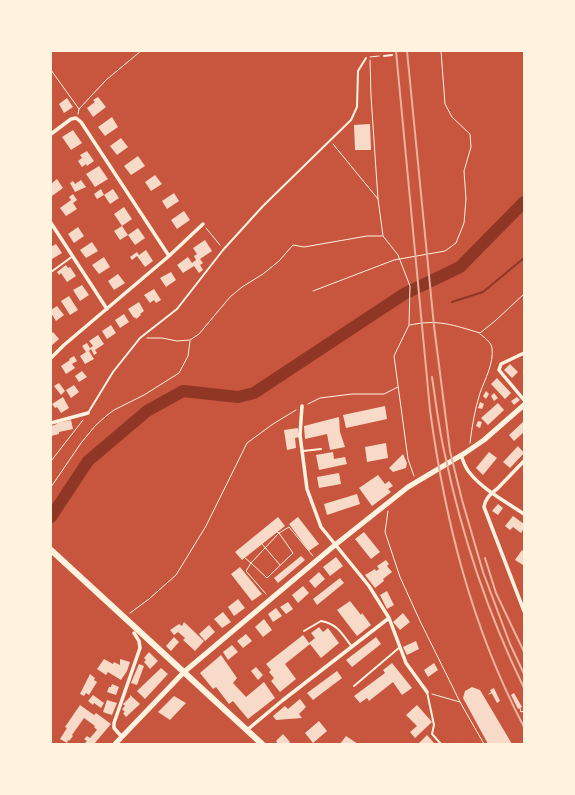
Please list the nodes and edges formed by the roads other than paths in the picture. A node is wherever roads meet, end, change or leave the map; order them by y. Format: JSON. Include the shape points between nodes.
{"nodes":[{"id":1,"x":392,"y":54,"type":"dead end"},
{"id":2,"x":384,"y":56,"type":"road end"},
{"id":3,"x":366,"y":58,"type":"road end"},
{"id":4,"x":51,"y":134,"type":"edge"},
{"id":5,"x":51,"y":223,"type":"edge"},
{"id":6,"x":203,"y":224,"type":"road end"},
{"id":7,"x":73,"y":256,"type":"junction"},
{"id":8,"x":169,"y":256,"type":"junction"},
{"id":9,"x":51,"y":272,"type":"edge"},
{"id":10,"x":107,"y":309,"type":"junction"},
{"id":11,"x":524,"y":353,"type":"edge"},
{"id":12,"x":51,"y":358,"type":"edge"},
{"id":13,"x":524,"y":400,"type":"edge"},
{"id":14,"x":524,"y":405,"type":"edge"},
{"id":15,"x":302,"y":406,"type":"road end"},
{"id":16,"x":88,"y":413,"type":"joint"},
{"id":17,"x":51,"y":423,"type":"edge"},
{"id":18,"x":321,"y":449,"type":"dead end"},
{"id":19,"x":302,"y":451,"type":"junction"},
{"id":20,"x":461,"y":455,"type":"junction"},
{"id":21,"x":524,"y":461,"type":"edge"},
{"id":22,"x":492,"y":492,"type":"junction"},
{"id":23,"x":524,"y":514,"type":"edge"},
{"id":24,"x":335,"y":545,"type":"junction"},
{"id":25,"x":51,"y":550,"type":"edge"},
{"id":26,"x":524,"y":611,"type":"edge"},
{"id":27,"x":389,"y":618,"type":"junction"},
{"id":28,"x":304,"y":631,"type":"dead end"},
{"id":29,"x":134,"y":633,"type":"dead end"},
{"id":30,"x":352,"y":647,"type":"junction"},
{"id":31,"x":400,"y":647,"type":"junction"},
{"id":32,"x":184,"y":672,"type":"junction"},
{"id":33,"x":354,"y":686,"type":"dead end"},
{"id":34,"x":427,"y":692,"type":"joint"},
{"id":35,"x":247,"y":730,"type":"junction"},
{"id":36,"x":122,"y":737,"type":"junction"},
{"id":37,"x":115,"y":744,"type":"edge"},
{"id":38,"x":262,"y":744,"type":"edge"},
{"id":39,"x":440,"y":744,"type":"edge"}],
"edges":[{"from":1,"to":2,"type":"lane"},
{"from":3,"to":16,"type":"lane","via":[[358,71],[357,107],[351,120],[262,206],[177,309],[140,338],[113,372]]},
{"from":4,"to":8,"type":"street","via":[[71,119],[76,118],[81,122]]},
{"from":5,"to":7,"type":"street"},
{"from":6,"to":8,"type":"street"},
{"from":7,"to":9,"type":"lane"},
{"from":7,"to":10,"type":"street"},
{"from":8,"to":10,"type":"street"},
{"from":10,"to":12,"type":"street"},
{"from":11,"to":13,"type":"street","via":[[501,364],[499,370]]},
{"from":14,"to":20,"type":"main road"},
{"from":15,"to":19,"type":"street"},
{"from":16,"to":17,"type":"street"},
{"from":18,"to":19,"type":"lane"},
{"from":19,"to":24,"type":"street","via":[[309,497],[321,527]]},
{"from":20,"to":22,"type":"street","via":[[468,471]]},
{"from":20,"to":24,"type":"main road","via":[[416,482]]},
{"from":21,"to":22,"type":"street"},
{"from":22,"to":23,"type":"street"},
{"from":22,"to":26,"type":"street","via":[[484,507]]},
{"from":24,"to":27,"type":"street","via":[[369,586]]},
{"from":24,"to":32,"type":"main road"},
{"from":25,"to":32,"type":"main road"},
{"from":27,"to":30,"type":"street"},
{"from":27,"to":31,"type":"street"},
{"from":28,"to":30,"type":"lane","via":[[321,621],[328,622],[336,626]]},
{"from":29,"to":36,"type":"street","via":[[140,648],[114,723],[114,728]]},
{"from":30,"to":35,"type":"street"},
{"from":31,"to":33,"type":"lane"},
{"from":31,"to":34,"type":"street","via":[[406,663]]},
{"from":32,"to":35,"type":"main road"},
{"from":32,"to":36,"type":"main road"},
{"from":34,"to":39,"type":"lane","via":[[434,725],[432,734]]},
{"from":35,"to":38,"type":"main road"},
{"from":36,"to":37,"type":"main road"}]}
